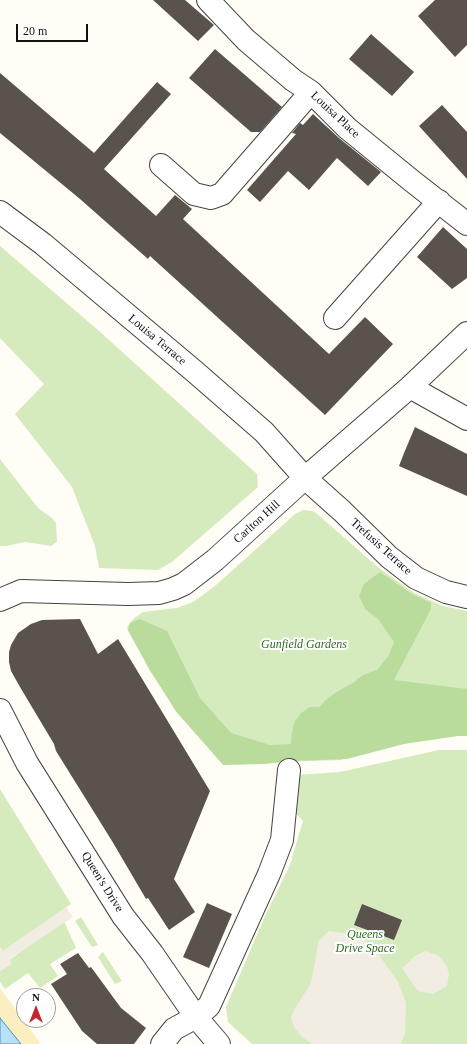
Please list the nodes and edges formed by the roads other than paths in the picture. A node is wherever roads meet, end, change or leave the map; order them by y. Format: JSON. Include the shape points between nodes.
{"nodes":[{"id":1,"x":208,"y":0,"type":"edge"},
{"id":2,"x":311,"y":92,"type":"junction"},
{"id":3,"x":161,"y":165,"type":"dead end"},
{"id":4,"x":439,"y":201,"type":"junction"},
{"id":5,"x":0,"y":212,"type":"edge"},
{"id":6,"x":467,"y":224,"type":"edge"},
{"id":7,"x":335,"y":318,"type":"dead end"},
{"id":8,"x":467,"y":333,"type":"edge"},
{"id":9,"x":410,"y":387,"type":"junction"},
{"id":10,"x":467,"y":419,"type":"edge"},
{"id":11,"x":305,"y":478,"type":"junction"},
{"id":12,"x":467,"y":597,"type":"edge"},
{"id":13,"x":0,"y":600,"type":"edge"},
{"id":14,"x":0,"y":710,"type":"edge"},
{"id":15,"x":289,"y":770,"type":"dead end"},
{"id":16,"x":196,"y":1017,"type":"junction"},
{"id":17,"x":162,"y":1044,"type":"edge"},
{"id":18,"x":219,"y":1044,"type":"edge"}],
"edges":[{"from":1,"to":2,"type":"street","name":"Louisa Place","via":[[246,40]]},
{"from":2,"to":3,"type":"street","via":[[222,194],[210,198],[194,194]]},
{"from":2,"to":4,"type":"street","name":"Louisa Place","via":[[347,128]]},
{"from":4,"to":6,"type":"street","name":"Louisa Place"},
{"from":4,"to":7,"type":"street"},
{"from":5,"to":11,"type":"street","name":"Louisa Terrace","via":[[43,244],[264,432]]},
{"from":8,"to":9,"type":"street","name":"Carlton Hill"},
{"from":9,"to":10,"type":"street"},
{"from":9,"to":11,"type":"street","name":"Carlton Hill"},
{"from":11,"to":12,"type":"street","name":"Trefusis Terrace","via":[[416,578],[446,592]]},
{"from":11,"to":13,"type":"street","name":"Carlton Hill","via":[[215,560],[184,584],[172,589],[159,593],[128,594],[21,591]]},
{"from":14,"to":16,"type":"street","name":"Queen's Drive","via":[[27,763],[123,916]]},
{"from":15,"to":16,"type":"street","via":[[282,840],[278,851],[209,1006]]},
{"from":16,"to":17,"type":"street","via":[[174,1029]]},
{"from":16,"to":18,"type":"street","name":"Queen's Drive"}]}
